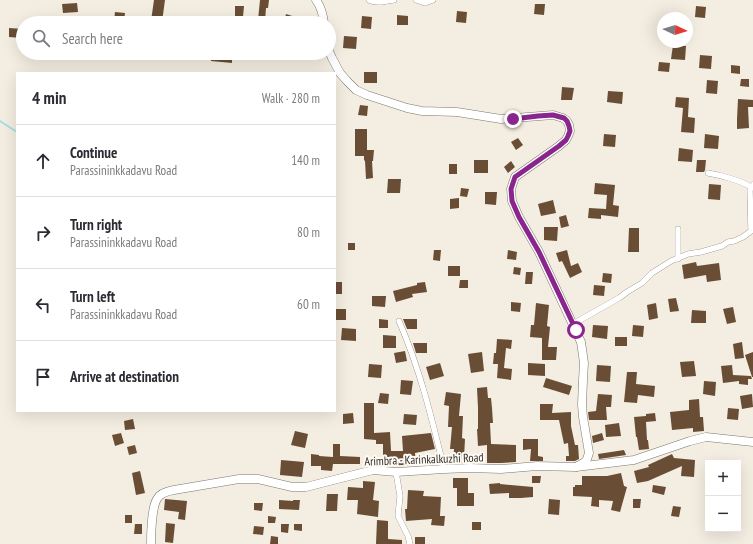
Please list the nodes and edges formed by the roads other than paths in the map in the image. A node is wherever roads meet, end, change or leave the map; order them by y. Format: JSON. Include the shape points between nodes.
{"nodes":[{"id":1,"x":316,"y":0,"type":"edge"},
{"id":2,"x":370,"y":0,"type":"edge"},
{"id":3,"x":394,"y":0,"type":"edge"},
{"id":4,"x":416,"y":0,"type":"edge"},
{"id":5,"x":433,"y":0,"type":"edge"},
{"id":6,"x":323,"y":16,"type":"edge"},
{"id":7,"x":333,"y":60,"type":"edge"},
{"id":8,"x":708,"y":173,"type":"dead end"},
{"id":9,"x":752,"y":186,"type":"edge"},
{"id":10,"x":678,"y":229,"type":"dead end"},
{"id":11,"x":678,"y":259,"type":"junction"},
{"id":12,"x":399,"y":321,"type":"dead end"},
{"id":13,"x":573,"y":324,"type":"junction"},
{"id":14,"x":753,"y":442,"type":"edge"},
{"id":15,"x":576,"y":468,"type":"junction"},
{"id":16,"x":444,"y":469,"type":"junction"},
{"id":17,"x":396,"y":472,"type":"junction"},
{"id":18,"x":151,"y":544,"type":"edge"},
{"id":19,"x":410,"y":544,"type":"edge"}],
"edges":[{"from":1,"to":6,"type":"main road"},
{"from":2,"to":3,"type":"street"},
{"from":4,"to":5,"type":"street","via":[[425,3]]},
{"from":7,"to":13,"type":"main road","via":[[346,81],[356,90],[407,108],[501,119],[553,115],[567,121],[570,131],[566,140],[515,177],[511,189],[512,201],[519,217],[539,252]]},
{"from":8,"to":9,"type":"street"},
{"from":9,"to":11,"type":"street","via":[[751,231],[722,246]]},
{"from":10,"to":11,"type":"street"},
{"from":11,"to":13,"type":"street"},
{"from":12,"to":16,"type":"street","via":[[408,339],[426,394]]},
{"from":13,"to":15,"type":"main road","via":[[581,342],[584,363],[582,405],[589,453],[585,462]]},
{"from":14,"to":15,"type":"main road","name":"Arimbra - Karinkalkuzhi Road","via":[[706,437],[634,460]]},
{"from":15,"to":16,"type":"main road","name":"Arimbra - Karinkalkuzhi Road","via":[[537,466]]},
{"from":16,"to":17,"type":"main road","name":"Arimbra - Karinkalkuzhi Road"},
{"from":17,"to":18,"type":"main road","name":"Arimbra - Karinkalkuzhi Road","via":[[373,470],[306,487],[292,487],[258,479],[239,479],[169,491],[160,495],[157,500]]},
{"from":17,"to":19,"type":"street","via":[[400,496],[398,516]]}]}
